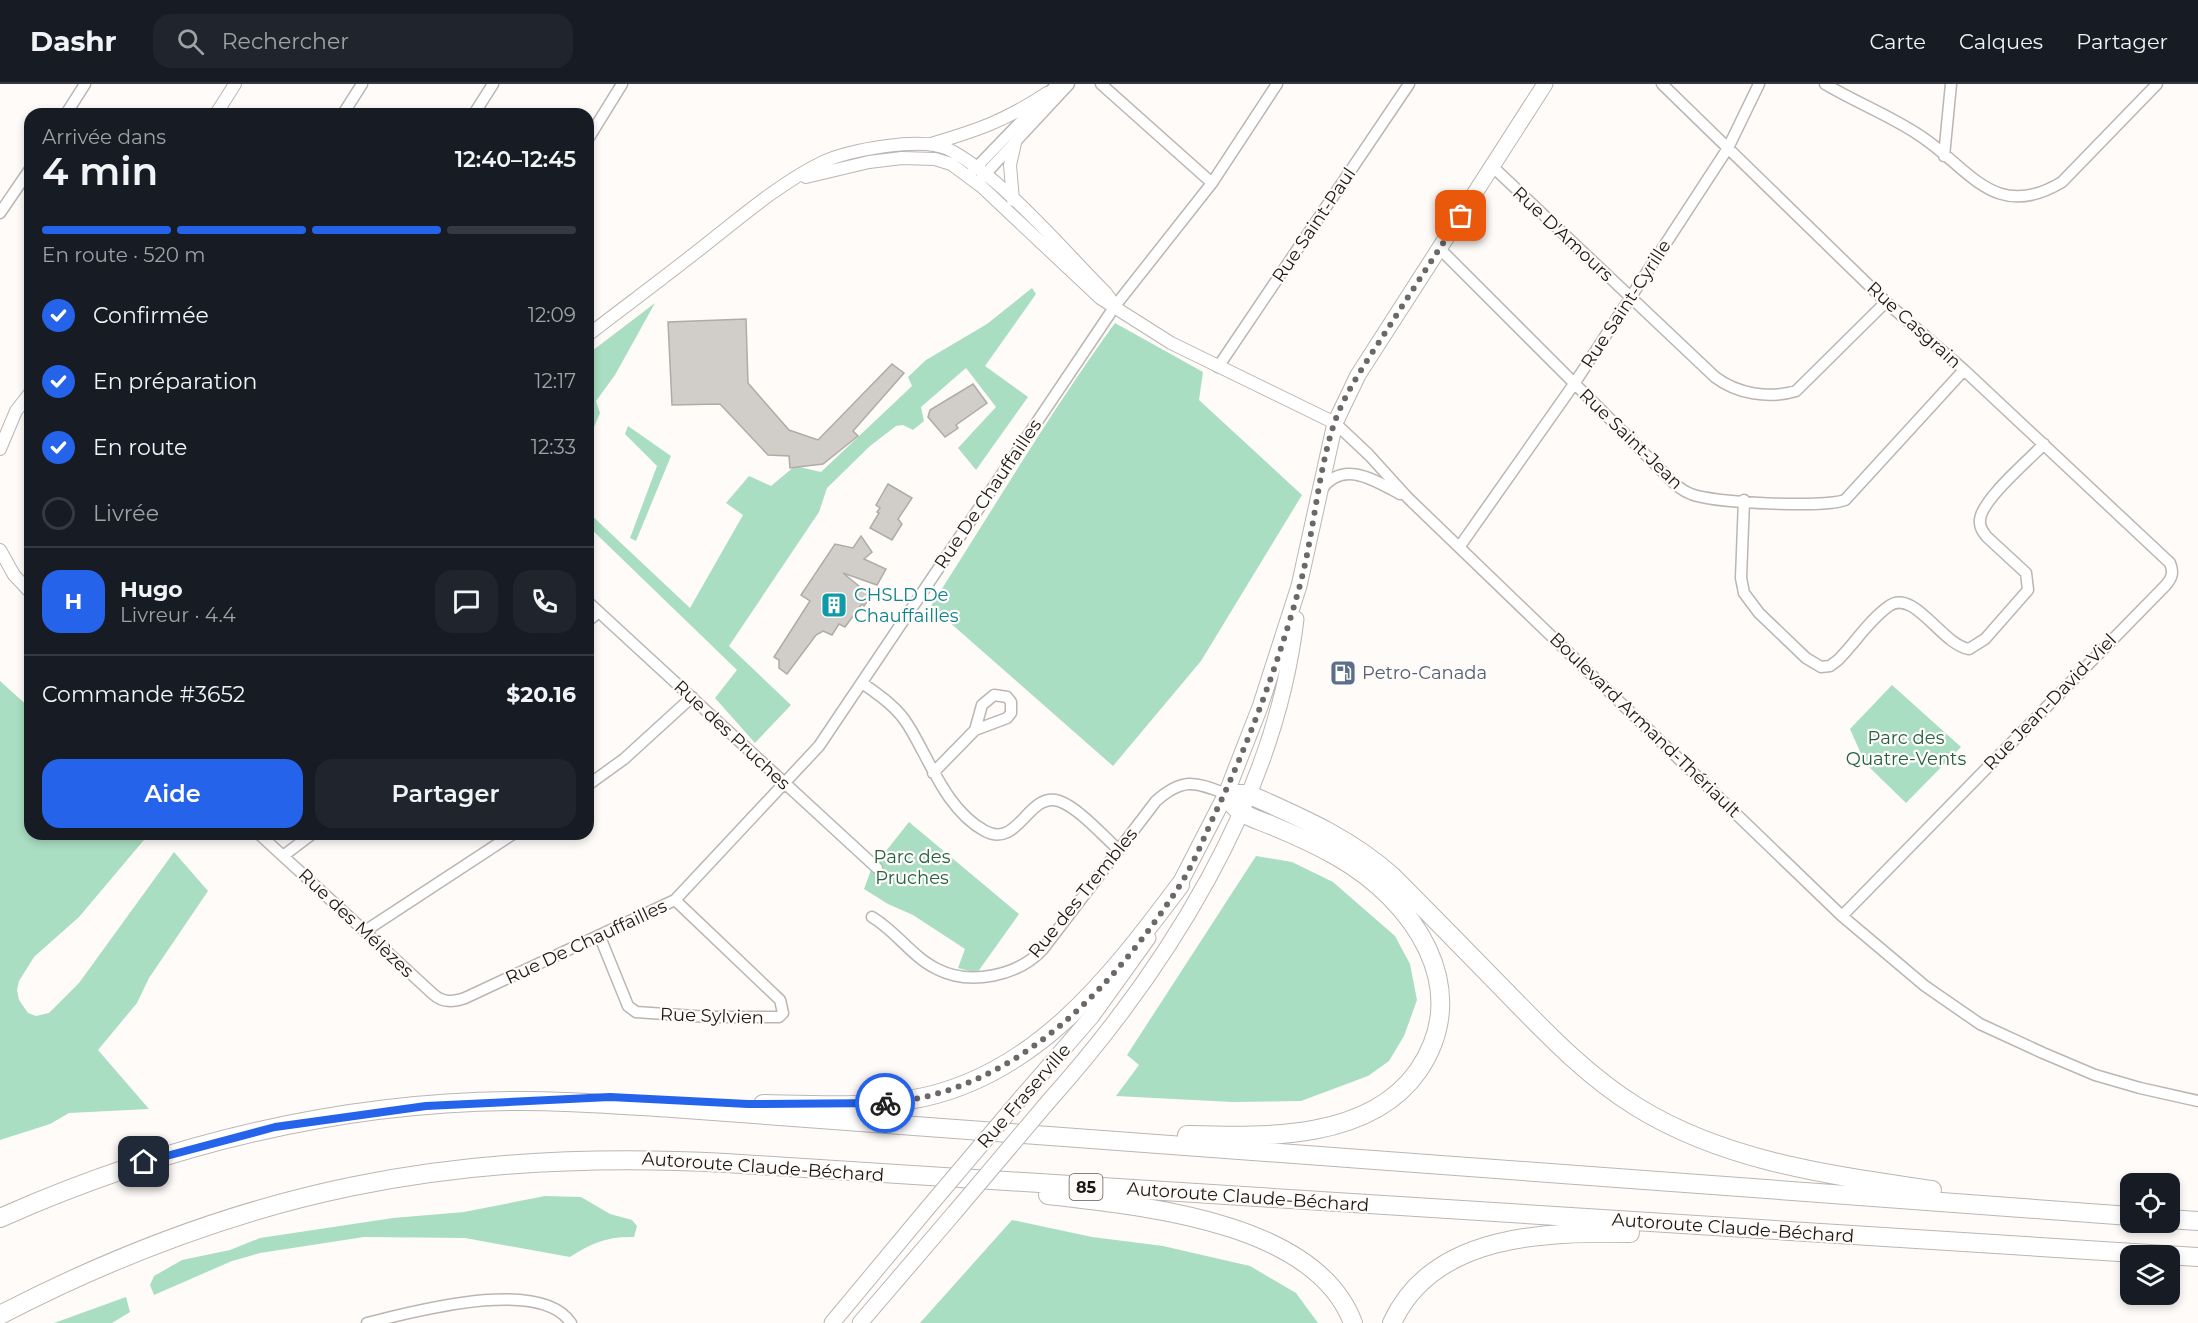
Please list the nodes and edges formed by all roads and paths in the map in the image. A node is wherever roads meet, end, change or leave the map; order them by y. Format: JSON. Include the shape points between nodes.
{"nodes":[{"id":1,"x":85,"y":84,"type":"edge"},
{"id":2,"x":235,"y":84,"type":"edge"},
{"id":3,"x":362,"y":84,"type":"edge"},
{"id":4,"x":493,"y":84,"type":"edge"},
{"id":5,"x":622,"y":84,"type":"edge"},
{"id":6,"x":1057,"y":84,"type":"edge"},
{"id":7,"x":1069,"y":84,"type":"edge"},
{"id":8,"x":1101,"y":84,"type":"edge"},
{"id":9,"x":1277,"y":84,"type":"edge"},
{"id":10,"x":1409,"y":84,"type":"edge"},
{"id":11,"x":1545,"y":84,"type":"edge"},
{"id":12,"x":1662,"y":84,"type":"edge"},
{"id":13,"x":1758,"y":84,"type":"edge"},
{"id":14,"x":1824,"y":84,"type":"edge"},
{"id":15,"x":1951,"y":84,"type":"edge"},
{"id":16,"x":2157,"y":84,"type":"edge"},
{"id":17,"x":1047,"y":93,"type":"junction"},
{"id":18,"x":70,"y":108,"type":"edge"},
{"id":19,"x":220,"y":108,"type":"edge"},
{"id":20,"x":347,"y":108,"type":"edge"},
{"id":21,"x":478,"y":108,"type":"edge"},
{"id":22,"x":594,"y":129,"type":"edge"},
{"id":23,"x":1015,"y":143,"type":"junction"},
{"id":24,"x":930,"y":144,"type":"junction"},
{"id":25,"x":1728,"y":148,"type":"junction"},
{"id":26,"x":1944,"y":156,"type":"junction"},
{"id":27,"x":1493,"y":167,"type":"junction"},
{"id":28,"x":977,"y":176,"type":"junction"},
{"id":29,"x":24,"y":178,"type":"edge"},
{"id":30,"x":796,"y":179,"type":"junction"},
{"id":31,"x":1212,"y":183,"type":"junction"},
{"id":32,"x":1013,"y":200,"type":"junction"},
{"id":33,"x":0,"y":213,"type":"edge"},
{"id":34,"x":1440,"y":249,"type":"junction"},
{"id":35,"x":1631,"y":297,"type":"junction"},
{"id":36,"x":1886,"y":302,"type":"junction"},
{"id":37,"x":1115,"y":306,"type":"junction"},
{"id":38,"x":594,"y":329,"type":"edge"},
{"id":39,"x":1218,"y":367,"type":"junction"},
{"id":40,"x":1964,"y":370,"type":"junction"},
{"id":41,"x":1574,"y":384,"type":"junction"},
{"id":42,"x":24,"y":401,"type":"edge"},
{"id":43,"x":1335,"y":423,"type":"junction"},
{"id":44,"x":2044,"y":444,"type":"junction"},
{"id":45,"x":0,"y":449,"type":"edge"},
{"id":46,"x":1319,"y":492,"type":"junction"},
{"id":47,"x":1408,"y":498,"type":"junction"},
{"id":48,"x":1744,"y":500,"type":"junction"},
{"id":49,"x":1460,"y":546,"type":"junction"},
{"id":50,"x":0,"y":550,"type":"edge"},
{"id":51,"x":2170,"y":563,"type":"joint"},
{"id":52,"x":24,"y":586,"type":"edge"},
{"id":53,"x":1299,"y":586,"type":"junction"},
{"id":54,"x":594,"y":607,"type":"edge"},
{"id":55,"x":599,"y":612,"type":"junction"},
{"id":56,"x":594,"y":616,"type":"edge"},
{"id":57,"x":862,"y":683,"type":"junction"},
{"id":58,"x":692,"y":697,"type":"junction"},
{"id":59,"x":975,"y":730,"type":"dead end"},
{"id":60,"x":933,"y":773,"type":"junction"},
{"id":61,"x":594,"y":781,"type":"edge"},
{"id":62,"x":784,"y":784,"type":"junction"},
{"id":63,"x":1226,"y":794,"type":"junction"},
{"id":64,"x":1248,"y":794,"type":"junction"},
{"id":65,"x":1240,"y":812,"type":"junction"},
{"id":66,"x":266,"y":840,"type":"edge"},
{"id":67,"x":304,"y":840,"type":"edge"},
{"id":68,"x":504,"y":840,"type":"edge"},
{"id":69,"x":1119,"y":850,"type":"junction"},
{"id":70,"x":283,"y":856,"type":"junction"},
{"id":71,"x":877,"y":868,"type":"dead end"},
{"id":72,"x":1180,"y":885,"type":"junction"},
{"id":73,"x":675,"y":900,"type":"junction"},
{"id":74,"x":1842,"y":916,"type":"junction"},
{"id":75,"x":872,"y":917,"type":"dead end"},
{"id":76,"x":365,"y":931,"type":"junction"},
{"id":77,"x":600,"y":937,"type":"junction"},
{"id":78,"x":457,"y":1001,"type":"joint"},
{"id":79,"x":513,"y":1101,"type":"junction"},
{"id":80,"x":2198,"y":1101,"type":"edge"},
{"id":81,"x":912,"y":1127,"type":"junction"},
{"id":82,"x":853,"y":1172,"type":"junction"},
{"id":83,"x":2120,"y":1215,"type":"edge"},
{"id":84,"x":2120,"y":1215,"type":"edge"},
{"id":85,"x":0,"y":1218,"type":"edge"},
{"id":86,"x":2180,"y":1220,"type":"edge"},
{"id":87,"x":2198,"y":1221,"type":"edge"},
{"id":88,"x":1952,"y":1242,"type":"junction"},
{"id":89,"x":2198,"y":1257,"type":"edge"},
{"id":90,"x":0,"y":1315,"type":"edge"},
{"id":91,"x":367,"y":1323,"type":"edge"},
{"id":92,"x":571,"y":1323,"type":"edge"},
{"id":93,"x":832,"y":1323,"type":"edge"},
{"id":94,"x":860,"y":1323,"type":"edge"},
{"id":95,"x":1353,"y":1323,"type":"edge"},
{"id":96,"x":1392,"y":1323,"type":"edge"}],
"edges":[{"from":1,"to":18,"type":"street"},
{"from":2,"to":19,"type":"street"},
{"from":3,"to":20,"type":"street"},
{"from":4,"to":21,"type":"street"},
{"from":5,"to":22,"type":"street"},
{"from":6,"to":17,"type":"street"},
{"from":7,"to":23,"type":"street"},
{"from":8,"to":31,"type":"street"},
{"from":9,"to":31,"type":"street","name":"Rue De Chauffailles"},
{"from":10,"to":39,"type":"street","name":"Rue Saint-Paul"},
{"from":11,"to":27,"type":"main road","name":"Rue Fraserville"},
{"from":12,"to":25,"type":"street","name":"Rue Casgrain"},
{"from":13,"to":25,"type":"street","name":"Rue Saint-Cyrille"},
{"from":14,"to":26,"type":"street","via":[[1921,136]]},
{"from":15,"to":26,"type":"street"},
{"from":16,"to":26,"type":"street","via":[[2062,182],[2044,193],[2011,196],[1993,190],[1971,180]]},
{"from":17,"to":24,"type":"street","via":[[1014,115]]},
{"from":17,"to":28,"type":"street"},
{"from":23,"to":28,"type":"street"},
{"from":23,"to":32,"type":"street","via":[[1010,165]]},
{"from":24,"to":28,"type":"street","name":"Boulevard Armand-Thériault","via":[[946,148]]},
{"from":24,"to":30,"type":"street","name":"Boulevard Armand-Thériault","via":[[844,156],[824,162]]},
{"from":25,"to":35,"type":"street","name":"Rue Saint-Cyrille"},
{"from":25,"to":36,"type":"street","name":"Rue Casgrain"},
{"from":27,"to":34,"type":"main road","name":"Rue Fraserville"},
{"from":27,"to":35,"type":"street","name":"Rue D'Amours"},
{"from":28,"to":30,"type":"street","name":"Boulevard Armand-Thériault","via":[[951,164],[919,158],[869,162]]},
{"from":28,"to":32,"type":"street","name":"Boulevard Armand-Thériault"},
{"from":28,"to":37,"type":"street","name":"Boulevard Armand-Thériault","via":[[1100,298]]},
{"from":29,"to":33,"type":"street"},
{"from":30,"to":38,"type":"street","name":"Boulevard Armand-Thériault"},
{"from":31,"to":37,"type":"street","name":"Rue De Chauffailles"},
{"from":32,"to":37,"type":"street","name":"Boulevard Armand-Thériault"},
{"from":34,"to":41,"type":"street","name":"Rue Saint-Jean"},
{"from":34,"to":43,"type":"main road","name":"Rue Fraserville","via":[[1358,375]]},
{"from":35,"to":36,"type":"street","name":"Rue D'Amours","via":[[1726,386],[1755,393],[1796,391]]},
{"from":35,"to":41,"type":"street","name":"Rue Saint-Cyrille"},
{"from":36,"to":40,"type":"street","name":"Rue Casgrain"},
{"from":37,"to":39,"type":"street","name":"Boulevard Armand-Thériault","via":[[1146,329]]},
{"from":37,"to":57,"type":"street","name":"Rue De Chauffailles"},
{"from":39,"to":43,"type":"street","name":"Boulevard Armand-Thériault"},
{"from":40,"to":44,"type":"street","name":"Rue Casgrain"},
{"from":40,"to":48,"type":"street","name":"Rue Saint-Jean","via":[[1845,500]]},
{"from":41,"to":48,"type":"street","name":"Rue Saint-Jean","via":[[1677,486],[1700,497]]},
{"from":41,"to":49,"type":"street","name":"Rue Saint-Cyrille"},
{"from":42,"to":45,"type":"street"},
{"from":43,"to":46,"type":"main road","name":"Rue Fraserville"},
{"from":43,"to":47,"type":"street","name":"Boulevard Armand-Thériault"},
{"from":44,"to":48,"type":"street","via":[[1989,501],[1980,520],[1987,537],[2026,573],[2028,590],[1985,639],[1969,649],[1950,642],[1910,603],[1898,602],[1882,612],[1830,666],[1813,664],[1759,613],[1744,593]]},
{"from":44,"to":51,"type":"street","name":"Rue Casgrain"},
{"from":46,"to":47,"type":"street","via":[[1338,475],[1350,473],[1369,477]]},
{"from":46,"to":53,"type":"main road","name":"Rue Fraserville"},
{"from":47,"to":49,"type":"street","name":"Boulevard Armand-Thériault"},
{"from":49,"to":74,"type":"street","name":"Boulevard Armand-Thériault"},
{"from":50,"to":52,"type":"street"},
{"from":51,"to":74,"type":"street","name":"Rue Jean-David-Viel","via":[[2173,570],[2165,586]]},
{"from":53,"to":63,"type":"main road","name":"Rue Fraserville","via":[[1260,707]]},
{"from":53,"to":64,"type":"main road","name":"Rue Fraserville","via":[[1288,666]]},
{"from":54,"to":55,"type":"street","name":"Rue des Pruches"},
{"from":55,"to":56,"type":"street"},
{"from":55,"to":58,"type":"street","name":"Rue des Pruches"},
{"from":57,"to":60,"type":"street","via":[[896,710]]},
{"from":57,"to":62,"type":"street","name":"Rue De Chauffailles","via":[[819,747]]},
{"from":58,"to":61,"type":"street","via":[[624,759]]},
{"from":58,"to":62,"type":"street","name":"Rue des Pruches"},
{"from":59,"to":60,"type":"street"},
{"from":60,"to":69,"type":"street","via":[[963,811],[986,831],[1006,832],[1022,823],[1037,804],[1056,800],[1071,808]]},
{"from":62,"to":71,"type":"street","name":"Rue des Pruches"},
{"from":62,"to":73,"type":"street","name":"Rue De Chauffailles"},
{"from":63,"to":64,"type":"highway"},
{"from":63,"to":65,"type":"highway"},
{"from":63,"to":69,"type":"street","name":"Rue des Trembles","via":[[1192,783],[1176,785],[1156,801]]},
{"from":63,"to":72,"type":"main road","name":"Rue Fraserville"},
{"from":64,"to":65,"type":"main road","name":"Rue Fraserville"},
{"from":64,"to":83,"type":"highway","via":[[1320,827],[1366,854],[1580,1065],[1621,1097],[1667,1123],[1722,1147],[1790,1167]]},
{"from":65,"to":81,"type":"highway","via":[[1305,840],[1355,868],[1385,891],[1422,937],[1437,974],[1439,1014],[1432,1044],[1407,1084],[1383,1104],[1358,1117],[1306,1131],[1268,1135]]},
{"from":65,"to":94,"type":"main road","name":"Rue Fraserville","bridge":true,"via":[[1201,893],[1155,969],[1099,1044]]},
{"from":66,"to":70,"type":"street","name":"Rue des Mélèzes"},
{"from":67,"to":70,"type":"street"},
{"from":68,"to":76,"type":"street"},
{"from":69,"to":75,"type":"street","name":"Rue des Trembles","via":[[1035,959],[1011,971],[981,977],[937,969]]},
{"from":70,"to":76,"type":"street","name":"Rue des Mélèzes"},
{"from":72,"to":79,"type":"highway","via":[[1109,976],[1072,1014],[1006,1066],[947,1092],[907,1101],[843,1105],[610,1097]]},
{"from":72,"to":93,"type":"main road","name":"Rue Fraserville","bridge":true,"via":[[1113,989]]},
{"from":73,"to":77,"type":"street","name":"Rue De Chauffailles"},
{"from":73,"to":77,"type":"street","name":"Rue Sylvien","via":[[780,1000],[783,1013],[778,1017],[708,1017],[636,1012],[628,1006]]},
{"from":74,"to":80,"type":"street","name":"Boulevard Armand-Thériault","via":[[1925,986],[1980,1024],[2096,1075]]},
{"from":76,"to":78,"type":"street","name":"Rue des Mélèzes","via":[[439,1000]]},
{"from":77,"to":78,"type":"street","name":"Rue De Chauffailles"},
{"from":79,"to":81,"type":"highway","via":[[672,1108]]},
{"from":79,"to":85,"type":"highway","via":[[381,1110],[239,1135],[114,1172]]},
{"from":81,"to":84,"type":"highway"},
{"from":82,"to":88,"type":"highway","name":"Autoroute Claude-Béchard","number":"85"},
{"from":82,"to":90,"type":"highway","name":"Autoroute Claude-Béchard","number":"85","via":[[620,1158],[518,1162],[394,1177],[294,1198],[196,1228],[96,1268]]},
{"from":82,"to":95,"type":"highway","via":[[1054,1196],[1223,1225],[1274,1244],[1314,1268],[1341,1298]]},
{"from":86,"to":87,"type":"highway"},
{"from":88,"to":89,"type":"highway","name":"Autoroute Claude-Béchard","number":"85"},
{"from":88,"to":96,"type":"highway","via":[[1624,1233],[1530,1237],[1487,1246],[1437,1268],[1405,1299]]},
{"from":91,"to":92,"type":"street","via":[[462,1304],[512,1300],[554,1308]]}]}
